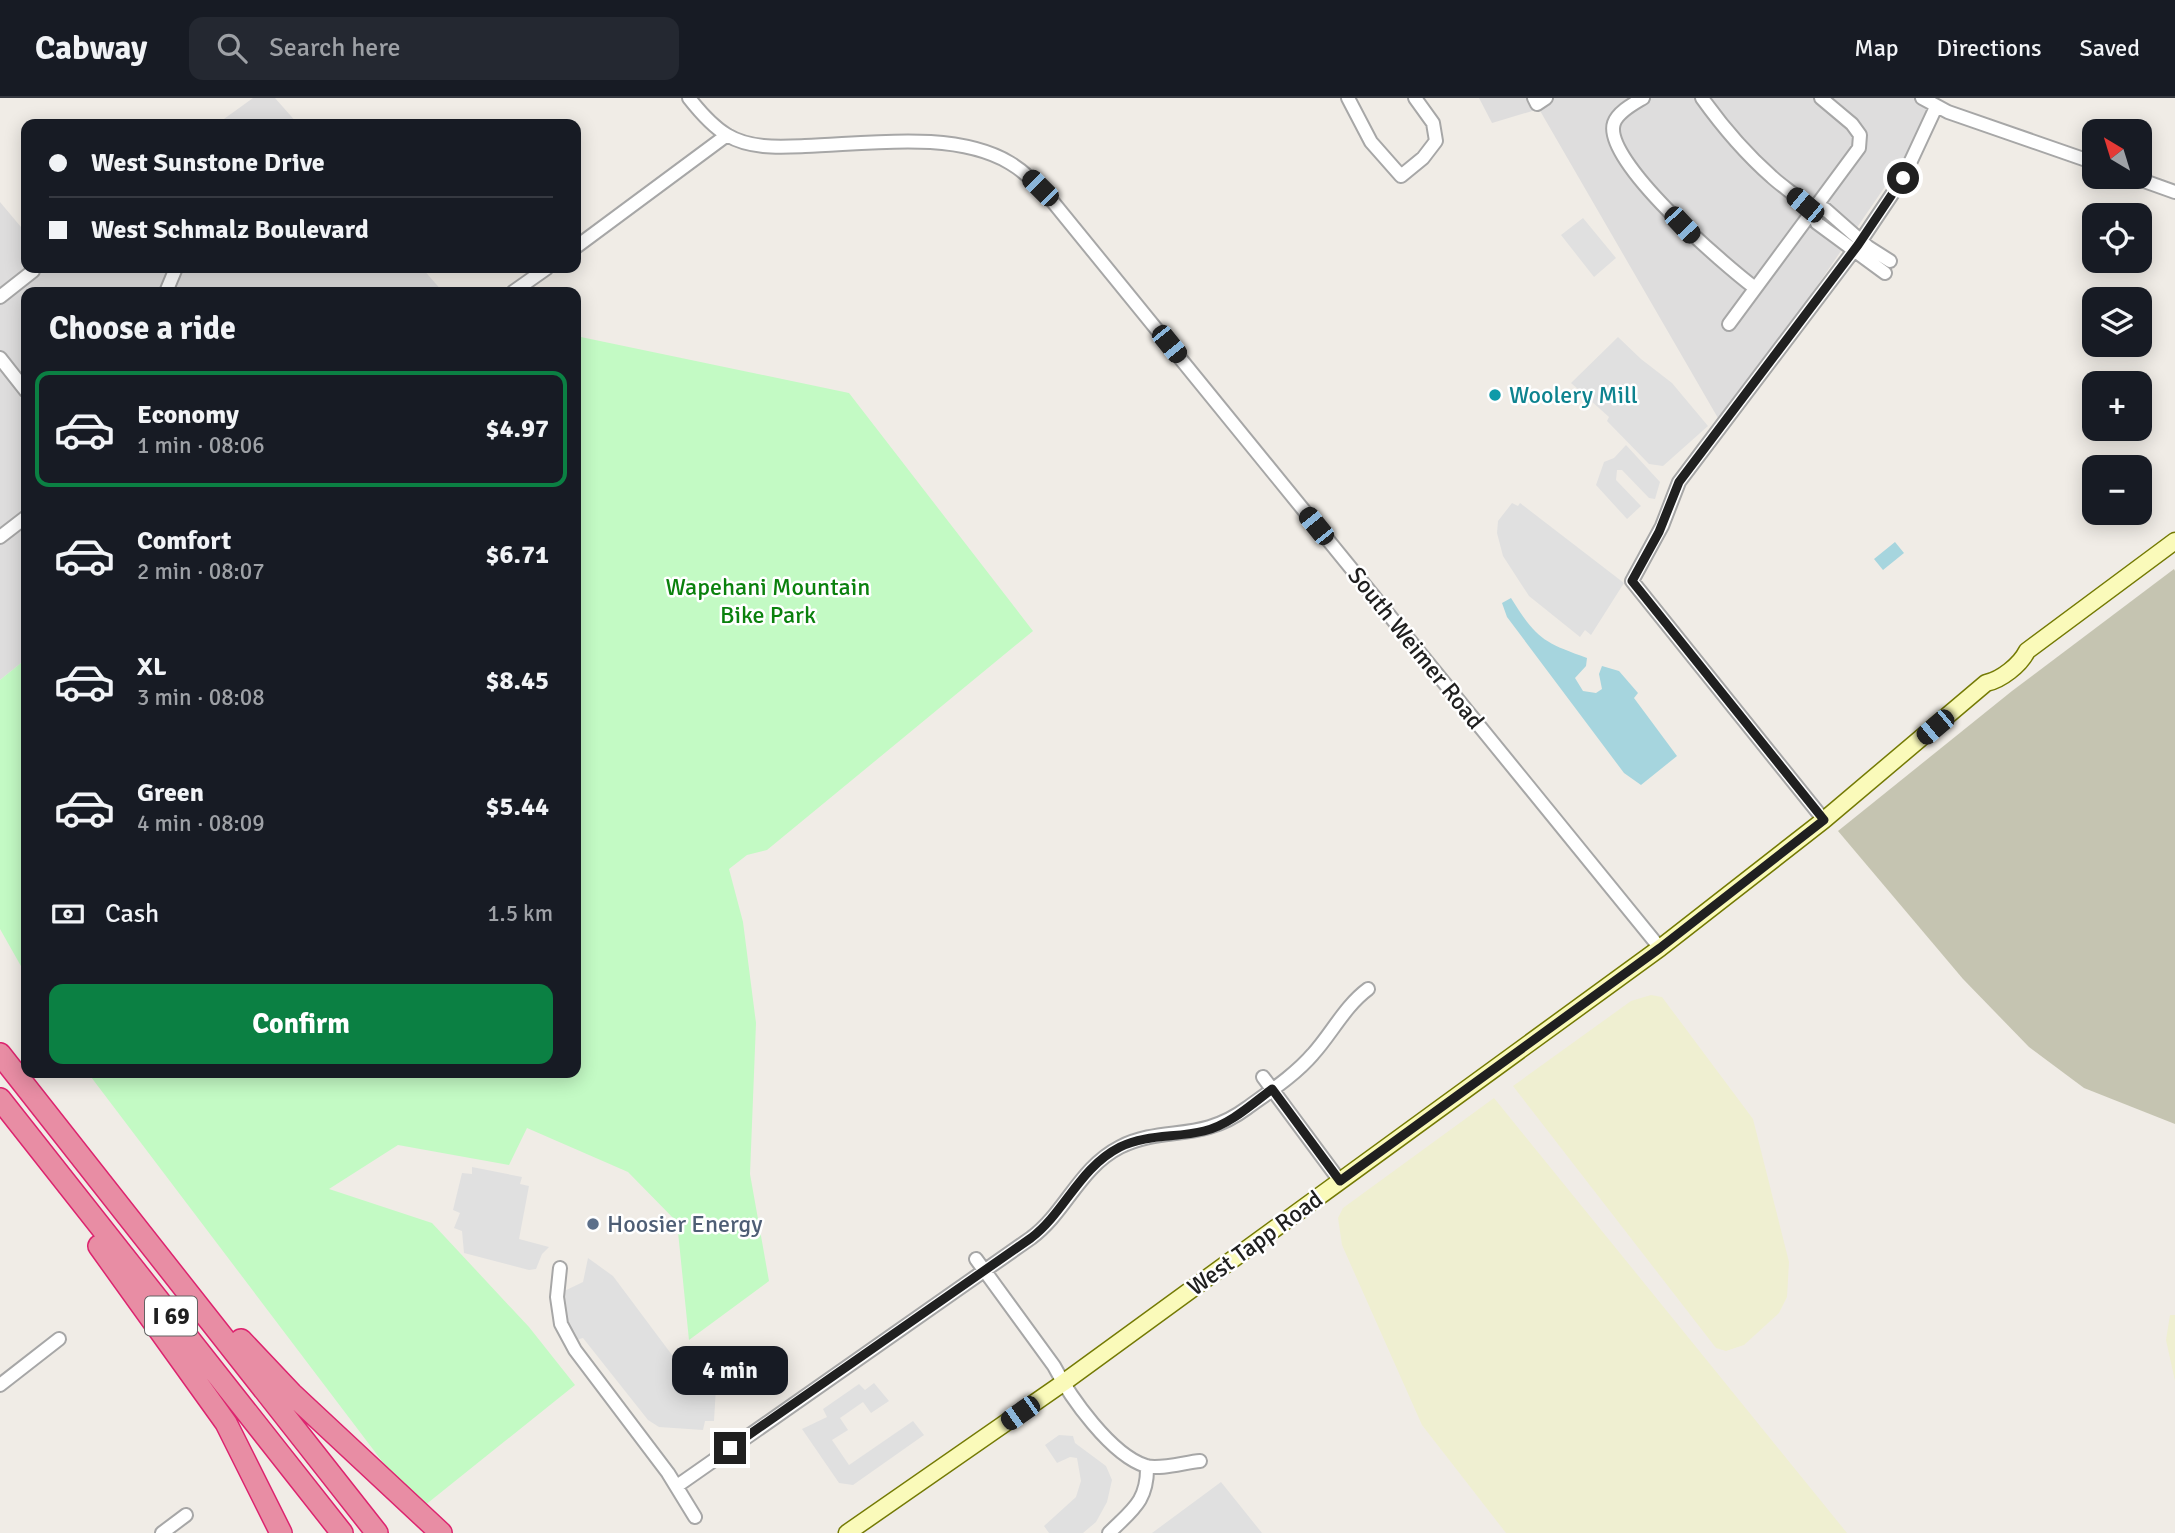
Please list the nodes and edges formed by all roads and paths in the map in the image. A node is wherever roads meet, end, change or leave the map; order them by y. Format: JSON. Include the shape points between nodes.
{"nodes":[{"id":1,"x":689,"y":98,"type":"edge"},
{"id":2,"x":1348,"y":98,"type":"edge"},
{"id":3,"x":1415,"y":98,"type":"edge"},
{"id":4,"x":1643,"y":98,"type":"edge"},
{"id":5,"x":1702,"y":98,"type":"edge"},
{"id":6,"x":1821,"y":98,"type":"edge"},
{"id":7,"x":1922,"y":98,"type":"edge"},
{"id":8,"x":1936,"y":107,"type":"junction"},
{"id":9,"x":727,"y":135,"type":"junction"},
{"id":10,"x":2082,"y":158,"type":"edge"},
{"id":11,"x":2152,"y":184,"type":"edge"},
{"id":12,"x":2175,"y":192,"type":"edge"},
{"id":13,"x":1814,"y":212,"type":"junction"},
{"id":14,"x":581,"y":243,"type":"edge"},
{"id":15,"x":1857,"y":245,"type":"junction"},
{"id":16,"x":1888,"y":267,"type":"dead end"},
{"id":17,"x":31,"y":273,"type":"edge"},
{"id":18,"x":540,"y":273,"type":"edge"},
{"id":19,"x":520,"y":287,"type":"edge"},
{"id":20,"x":1755,"y":288,"type":"junction"},
{"id":21,"x":0,"y":298,"type":"edge"},
{"id":22,"x":1729,"y":324,"type":"dead end"},
{"id":23,"x":0,"y":358,"type":"edge"},
{"id":24,"x":21,"y":385,"type":"edge"},
{"id":25,"x":21,"y":521,"type":"edge"},
{"id":26,"x":0,"y":537,"type":"edge"},
{"id":27,"x":2175,"y":541,"type":"edge"},
{"id":28,"x":1824,"y":820,"type":"junction"},
{"id":29,"x":1660,"y":948,"type":"junction"},
{"id":30,"x":1368,"y":989,"type":"dead end"},
{"id":31,"x":0,"y":1054,"type":"edge"},
{"id":32,"x":1263,"y":1077,"type":"dead end"},
{"id":33,"x":1272,"y":1089,"type":"junction"},
{"id":34,"x":0,"y":1099,"type":"edge"},
{"id":35,"x":0,"y":1107,"type":"edge"},
{"id":36,"x":100,"y":1181,"type":"junction"},
{"id":37,"x":1340,"y":1181,"type":"junction"},
{"id":38,"x":980,"y":1265,"type":"junction"},
{"id":39,"x":560,"y":1268,"type":"dead end"},
{"id":40,"x":59,"y":1339,"type":"dead end"},
{"id":41,"x":1063,"y":1383,"type":"junction"},
{"id":42,"x":0,"y":1385,"type":"edge"},
{"id":43,"x":1200,"y":1461,"type":"dead end"},
{"id":44,"x":1147,"y":1466,"type":"junction"},
{"id":45,"x":677,"y":1486,"type":"junction"},
{"id":46,"x":186,"y":1515,"type":"dead end"},
{"id":47,"x":695,"y":1517,"type":"dead end"},
{"id":48,"x":162,"y":1533,"type":"edge"},
{"id":49,"x":281,"y":1533,"type":"edge"},
{"id":50,"x":342,"y":1533,"type":"edge"},
{"id":51,"x":377,"y":1533,"type":"edge"},
{"id":52,"x":442,"y":1533,"type":"edge"},
{"id":53,"x":847,"y":1533,"type":"edge"},
{"id":54,"x":1109,"y":1533,"type":"edge"}],
"edges":[{"from":1,"to":9,"type":"street","name":"South Weimer Road"},
{"from":2,"to":3,"type":"street","via":[[1371,142],[1401,176],[1436,142],[1433,123]]},
{"from":4,"to":20,"type":"street","via":[[1614,123],[1615,144],[1695,238]]},
{"from":5,"to":13,"type":"street","via":[[1771,177]]},
{"from":6,"to":13,"type":"street","via":[[1860,135],[1859,148]]},
{"from":7,"to":8,"type":"street"},
{"from":8,"to":10,"type":"street"},
{"from":8,"to":15,"type":"street","via":[[1903,178]]},
{"from":9,"to":14,"type":"street"},
{"from":9,"to":29,"type":"street","name":"South Weimer Road","via":[[767,146],[967,146],[1000,157],[1030,178]]},
{"from":11,"to":12,"type":"street"},
{"from":13,"to":15,"type":"street","via":[[1817,223]]},
{"from":13,"to":20,"type":"street"},
{"from":15,"to":16,"type":"street"},
{"from":15,"to":28,"type":"street","via":[[1679,482],[1632,581]]},
{"from":17,"to":21,"type":"street"},
{"from":18,"to":19,"type":"street"},
{"from":20,"to":22,"type":"street"},
{"from":23,"to":24,"type":"street"},
{"from":25,"to":26,"type":"street"},
{"from":27,"to":28,"type":"main road","name":"West Tapp Road","via":[[2027,651],[1996,668],[1986,683]]},
{"from":28,"to":29,"type":"main road","name":"West Tapp Road"},
{"from":29,"to":37,"type":"main road","name":"West Tapp Road"},
{"from":30,"to":33,"type":"street","via":[[1305,1063]]},
{"from":31,"to":36,"type":"highway","number":"I 69"},
{"from":32,"to":33,"type":"street"},
{"from":33,"to":37,"type":"street"},
{"from":33,"to":38,"type":"street","via":[[1211,1129],[1141,1140],[1112,1152],[1085,1173],[1041,1231]]},
{"from":34,"to":50,"type":"highway","number":"I 69"},
{"from":35,"to":49,"type":"highway","via":[[226,1423]]},
{"from":36,"to":51,"type":"highway","number":"I 69"},
{"from":36,"to":52,"type":"highway","via":[[275,1376]]},
{"from":37,"to":41,"type":"main road","name":"West Tapp Road"},
{"from":38,"to":41,"type":"street"},
{"from":38,"to":45,"type":"street"},
{"from":39,"to":45,"type":"street","via":[[556,1297],[575,1350]]},
{"from":40,"to":42,"type":"street"},
{"from":41,"to":44,"type":"street","via":[[1114,1446]]},
{"from":41,"to":53,"type":"main road","name":"West Tapp Road"},
{"from":43,"to":44,"type":"street"},
{"from":44,"to":54,"type":"street","via":[[1148,1488]]},
{"from":45,"to":47,"type":"street"},
{"from":46,"to":48,"type":"street"}]}
